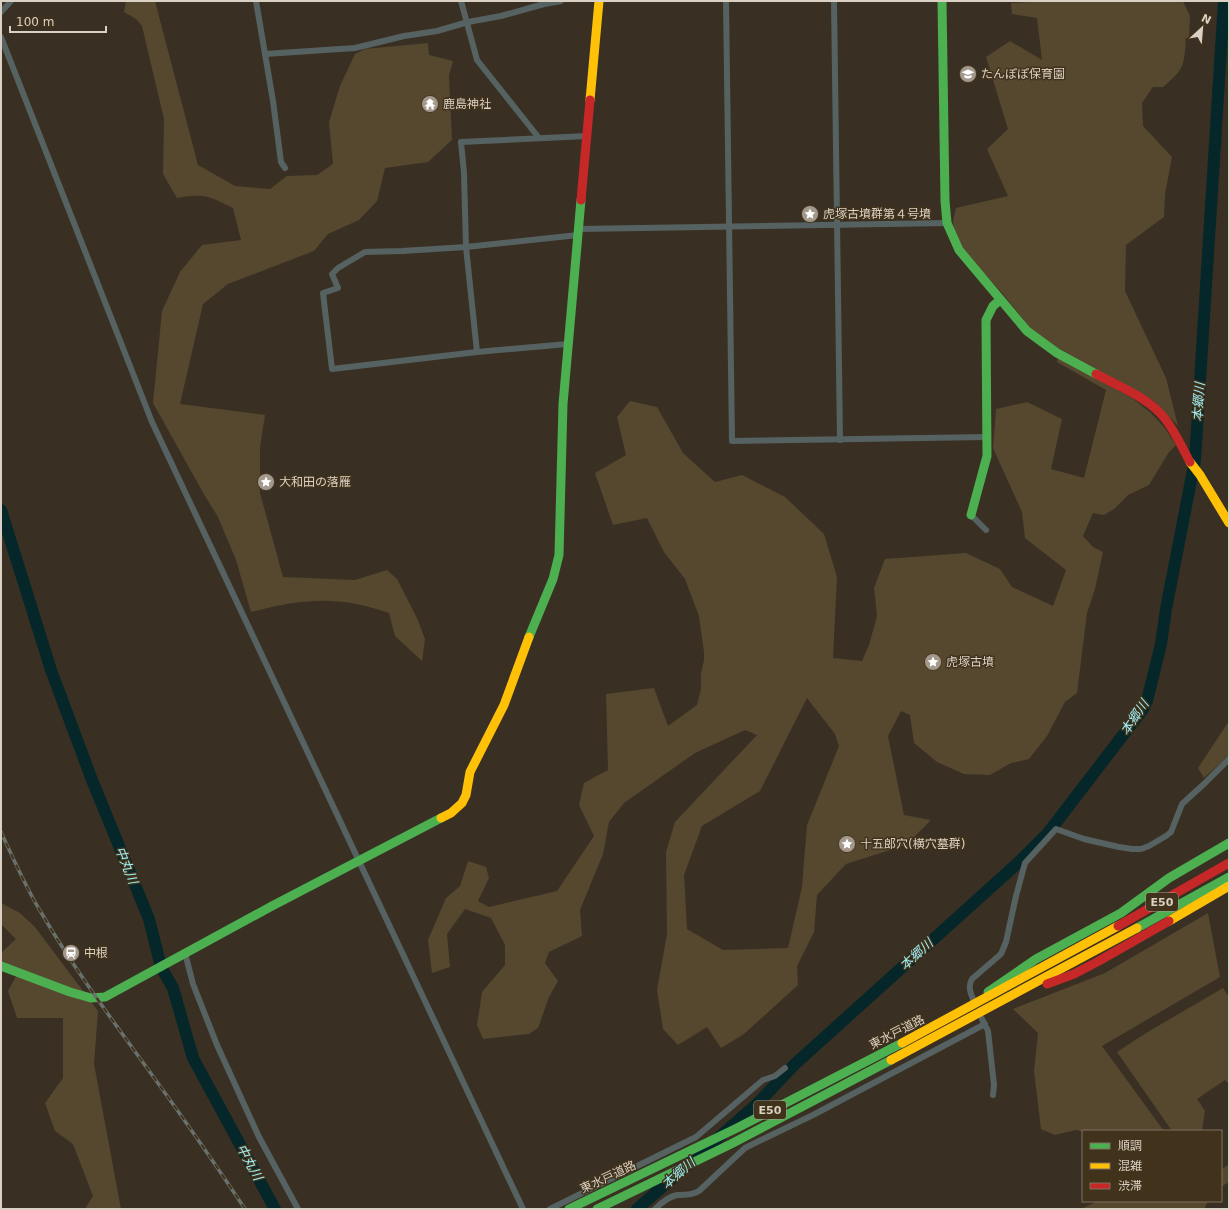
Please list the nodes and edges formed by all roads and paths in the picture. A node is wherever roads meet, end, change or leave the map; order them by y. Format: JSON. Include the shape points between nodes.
{"nodes":[{"id":1,"x":11,"y":1,"type":"edge"},
{"id":2,"x":256,"y":1,"type":"edge"},
{"id":3,"x":461,"y":1,"type":"edge"},
{"id":4,"x":561,"y":1,"type":"edge"},
{"id":5,"x":599,"y":1,"type":"edge"},
{"id":6,"x":726,"y":1,"type":"edge"},
{"id":7,"x":834,"y":1,"type":"edge"},
{"id":8,"x":942,"y":1,"type":"edge"},
{"id":9,"x":1,"y":12,"type":"edge"},
{"id":10,"x":468,"y":22,"type":"junction"},
{"id":11,"x":1,"y":36,"type":"edge"},
{"id":12,"x":265,"y":54,"type":"junction"},
{"id":13,"x":587,"y":136,"type":"junction"},
{"id":14,"x":539,"y":138,"type":"junction"},
{"id":15,"x":285,"y":168,"type":"dead end"},
{"id":16,"x":947,"y":223,"type":"junction"},
{"id":17,"x":837,"y":225,"type":"junction"},
{"id":18,"x":730,"y":226,"type":"junction"},
{"id":19,"x":579,"y":232,"type":"junction"},
{"id":20,"x":466,"y":247,"type":"junction"},
{"id":21,"x":1000,"y":300,"type":"junction"},
{"id":22,"x":568,"y":344,"type":"junction"},
{"id":23,"x":477,"y":352,"type":"junction"},
{"id":24,"x":986,"y":437,"type":"junction"},
{"id":25,"x":840,"y":440,"type":"junction"},
{"id":26,"x":971,"y":515,"type":"joint"},
{"id":27,"x":1229,"y":523,"type":"edge"},
{"id":28,"x":986,"y":530,"type":"dead end"},
{"id":29,"x":1229,"y":759,"type":"edge"},
{"id":30,"x":1229,"y":843,"type":"edge"},
{"id":31,"x":360,"y":861,"type":"junction"},
{"id":32,"x":1229,"y":863,"type":"edge"},
{"id":33,"x":1229,"y":877,"type":"edge"},
{"id":34,"x":1229,"y":886,"type":"edge"},
{"id":35,"x":186,"y":953,"type":"junction"},
{"id":36,"x":1,"y":966,"type":"edge"},
{"id":37,"x":1016,"y":995,"type":"junction"},
{"id":38,"x":971,"y":1003,"type":"junction"},
{"id":39,"x":981,"y":1020,"type":"junction"},
{"id":40,"x":785,"y":1068,"type":"dead end"},
{"id":41,"x":994,"y":1095,"type":"dead end"},
{"id":42,"x":298,"y":1209,"type":"edge"},
{"id":43,"x":523,"y":1209,"type":"edge"},
{"id":44,"x":550,"y":1209,"type":"edge"},
{"id":45,"x":569,"y":1209,"type":"edge"},
{"id":46,"x":597,"y":1209,"type":"edge"},
{"id":47,"x":655,"y":1209,"type":"edge"}],
"edges":[{"from":1,"to":9,"type":"street"},
{"from":2,"to":12,"type":"street"},
{"from":3,"to":10,"type":"street"},
{"from":4,"to":10,"type":"street"},
{"from":5,"to":13,"type":"main road"},
{"from":6,"to":18,"type":"street"},
{"from":7,"to":17,"type":"street"},
{"from":8,"to":16,"type":"main road","via":[[944,193]]},
{"from":10,"to":12,"type":"street","via":[[437,32],[404,36],[356,48]]},
{"from":10,"to":14,"type":"street","via":[[477,60]]},
{"from":11,"to":31,"type":"street","via":[[152,422]]},
{"from":12,"to":15,"type":"street","via":[[281,162]]},
{"from":13,"to":14,"type":"street"},
{"from":13,"to":19,"type":"main road"},
{"from":14,"to":20,"type":"street","via":[[461,142]]},
{"from":16,"to":17,"type":"street"},
{"from":16,"to":21,"type":"main road","via":[[959,250]]},
{"from":17,"to":18,"type":"street"},
{"from":17,"to":25,"type":"street"},
{"from":18,"to":19,"type":"street"},
{"from":18,"to":25,"type":"street","via":[[732,441]]},
{"from":19,"to":20,"type":"street"},
{"from":19,"to":22,"type":"main road"},
{"from":20,"to":23,"type":"street"},
{"from":20,"to":23,"type":"street","via":[[365,252],[338,268],[332,274],[338,288],[323,293],[332,369]]},
{"from":21,"to":24,"type":"main road","via":[[993,306],[986,320]]},
{"from":21,"to":27,"type":"main road","via":[[1027,331],[1057,353],[1149,403],[1162,415]]},
{"from":22,"to":23,"type":"street"},
{"from":22,"to":31,"type":"main road","via":[[563,404],[559,555],[553,579],[504,705],[470,772],[466,795],[458,808]]},
{"from":24,"to":25,"type":"street"},
{"from":24,"to":26,"type":"main road","via":[[987,456]]},
{"from":26,"to":28,"type":"street"},
{"from":29,"to":38,"type":"street","via":[[1182,804],[1171,832],[1149,846],[1132,850],[1084,839],[1056,829],[1025,863],[1006,942],[1001,954],[972,979]]},
{"from":30,"to":38,"type":"main road","via":[[1169,878],[1121,913],[1036,959]]},
{"from":31,"to":35,"type":"main road"},
{"from":31,"to":43,"type":"street"},
{"from":32,"to":38,"type":"main road","name":"東水戸道路","number":"E50","via":[[1136,917]]},
{"from":33,"to":37,"type":"main road","name":"東水戸道路","number":"E50"},
{"from":34,"to":37,"type":"main road","via":[[1146,936],[1077,973]]},
{"from":35,"to":36,"type":"main road","via":[[105,997],[91,998]]},
{"from":35,"to":42,"type":"street","via":[[193,984],[217,1045],[259,1137]]},
{"from":37,"to":39,"type":"main road","name":"東水戸道路","number":"E50"},
{"from":38,"to":45,"type":"main road","name":"東水戸道路","number":"E50","via":[[792,1099]]},
{"from":39,"to":41,"type":"street","via":[[988,1032]]},
{"from":39,"to":46,"type":"main road","name":"東水戸道路","number":"E50"},
{"from":39,"to":47,"type":"street","via":[[820,1111],[755,1142],[745,1148],[699,1191],[670,1198]]},
{"from":40,"to":44,"type":"street","via":[[775,1076],[763,1080],[696,1137]]}]}
